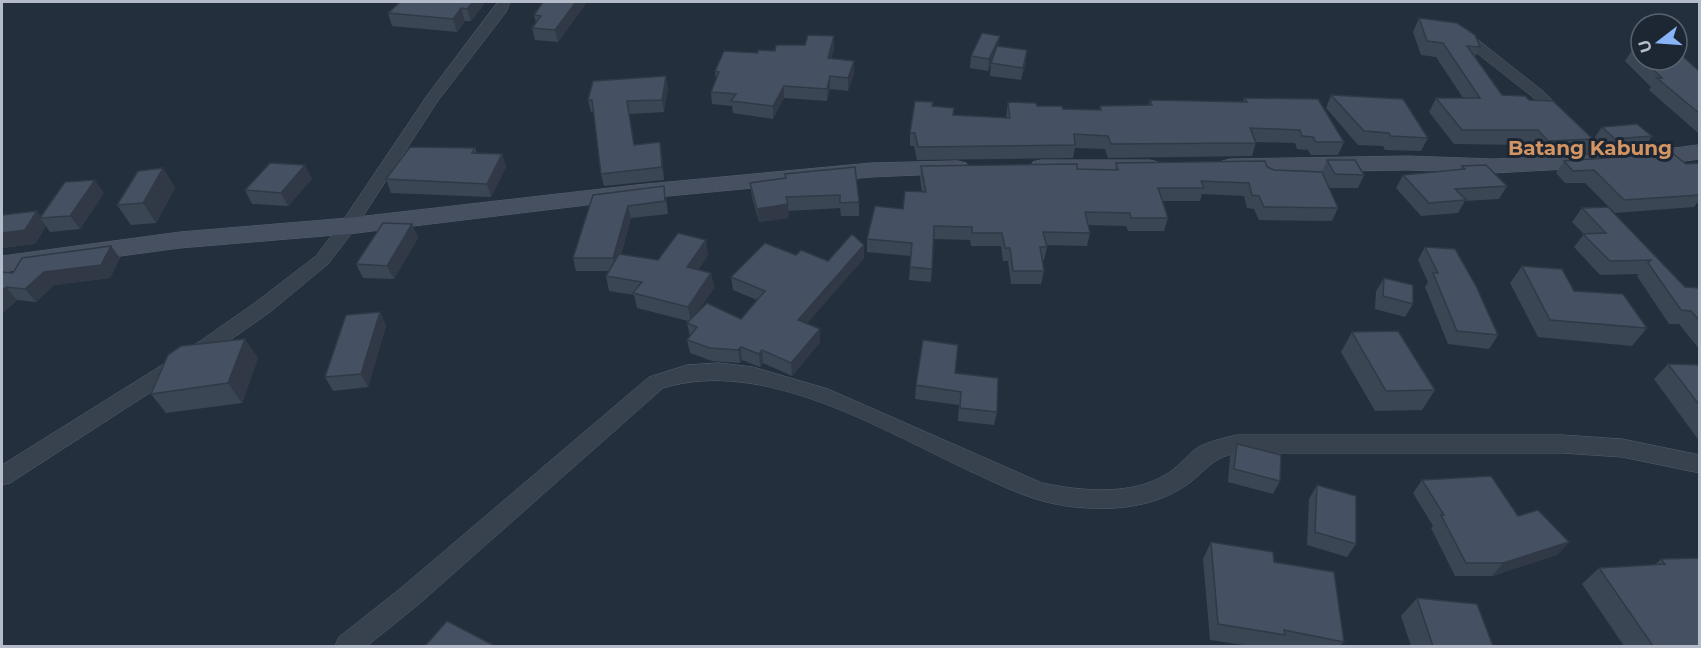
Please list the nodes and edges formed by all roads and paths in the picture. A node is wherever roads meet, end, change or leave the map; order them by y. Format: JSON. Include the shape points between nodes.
{"nodes":[{"id":1,"x":504,"y":2,"type":"edge"},
{"id":2,"x":1448,"y":25,"type":"edge"},
{"id":3,"x":1700,"y":152,"type":"edge"},
{"id":4,"x":1604,"y":162,"type":"junction"},
{"id":5,"x":1016,"y":167,"type":"edge"},
{"id":6,"x":1172,"y":167,"type":"edge"},
{"id":7,"x":1206,"y":167,"type":"edge"},
{"id":8,"x":984,"y":168,"type":"edge"},
{"id":9,"x":348,"y":226,"type":"junction"},
{"id":10,"x":2,"y":264,"type":"edge"},
{"id":11,"x":1700,"y":464,"type":"edge"},
{"id":12,"x":2,"y":476,"type":"edge"},
{"id":13,"x":348,"y":646,"type":"edge"}],
"edges":[{"from":1,"to":9,"type":"street","via":[[431,100]]},
{"from":2,"to":4,"type":"street","via":[[1467,36],[1539,96]]},
{"from":3,"to":4,"type":"street"},
{"from":4,"to":7,"type":"street"},
{"from":5,"to":6,"type":"street"},
{"from":8,"to":9,"type":"street","via":[[859,171]]},
{"from":9,"to":10,"type":"street","via":[[180,240]]},
{"from":9,"to":12,"type":"street","via":[[322,260],[263,308]]},
{"from":11,"to":13,"type":"street","via":[[1622,448],[1562,444],[1237,444],[1203,453],[1177,480],[1144,495],[1065,498],[1039,492],[805,388],[778,380],[693,370],[656,382]]}]}
